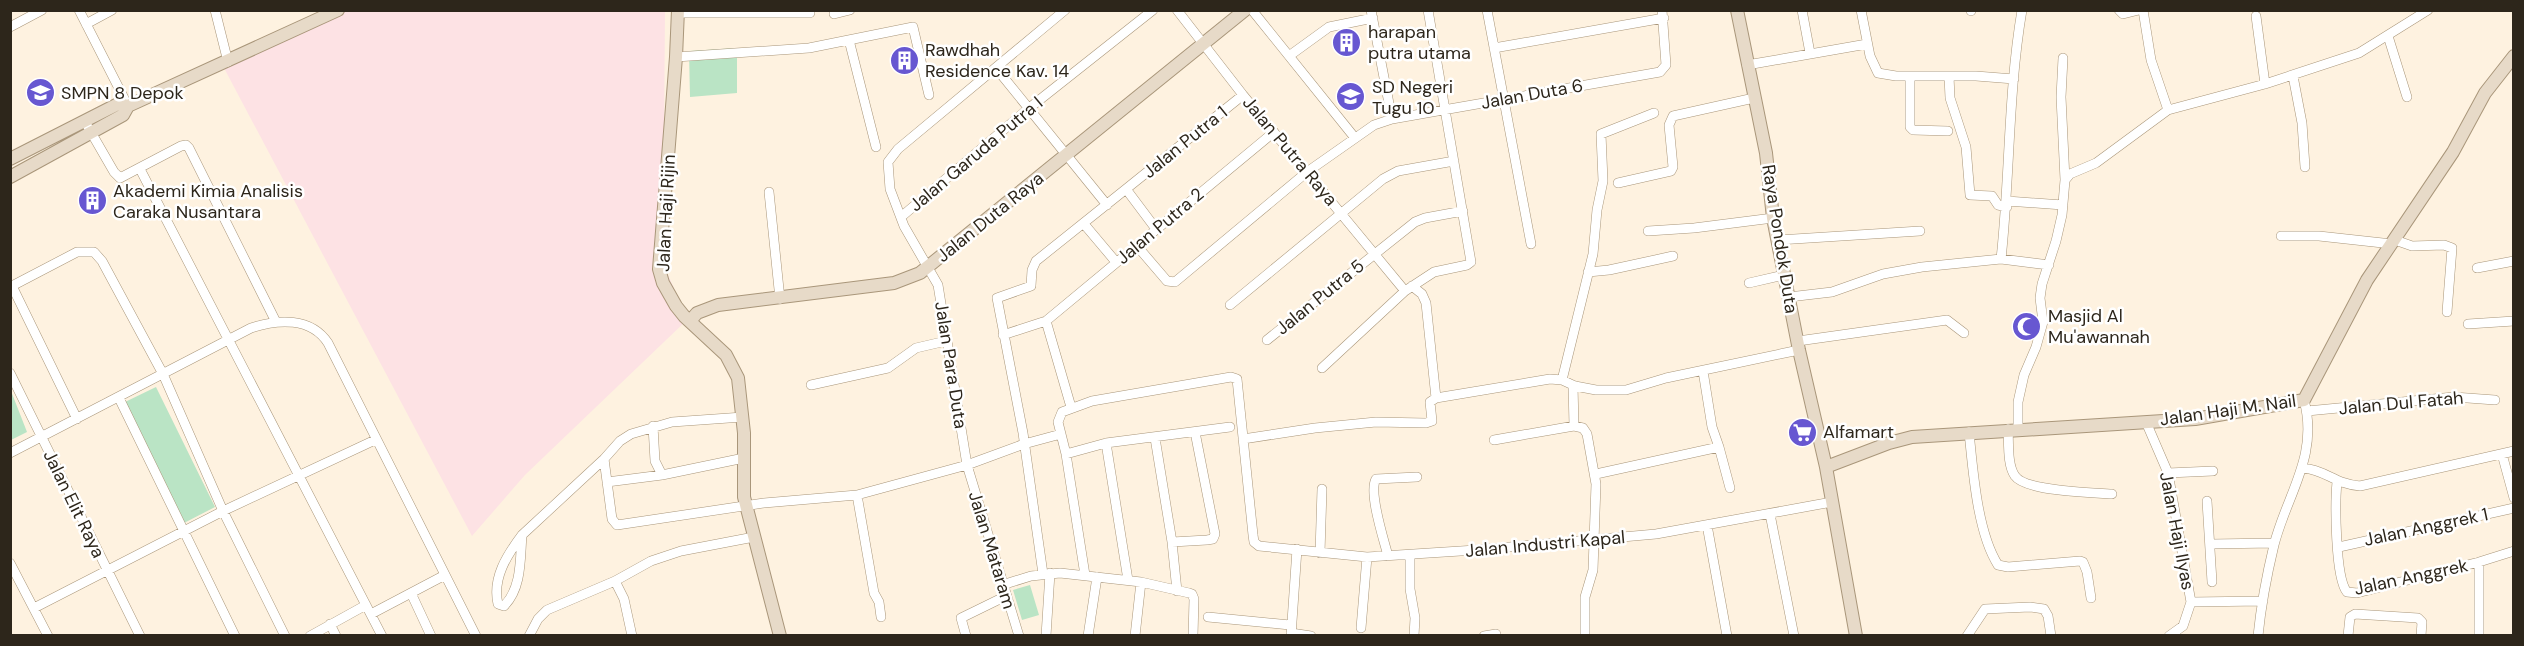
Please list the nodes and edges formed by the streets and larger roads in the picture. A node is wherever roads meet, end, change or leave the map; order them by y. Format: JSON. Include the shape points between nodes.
{"nodes":[{"id":1,"x":42,"y":10,"type":"edge"},
{"id":2,"x":79,"y":10,"type":"edge"},
{"id":3,"x":112,"y":10,"type":"edge"},
{"id":4,"x":215,"y":10,"type":"edge"},
{"id":5,"x":338,"y":10,"type":"edge"},
{"id":6,"x":850,"y":10,"type":"edge"},
{"id":7,"x":1065,"y":10,"type":"edge"},
{"id":8,"x":1153,"y":10,"type":"edge"},
{"id":9,"x":1177,"y":10,"type":"edge"},
{"id":10,"x":1245,"y":10,"type":"edge"},
{"id":11,"x":1252,"y":10,"type":"edge"},
{"id":12,"x":1428,"y":10,"type":"edge"},
{"id":13,"x":1487,"y":10,"type":"edge"},
{"id":14,"x":1737,"y":10,"type":"edge"},
{"id":15,"x":1802,"y":10,"type":"edge"},
{"id":16,"x":1862,"y":10,"type":"edge"},
{"id":17,"x":2022,"y":10,"type":"edge"},
{"id":18,"x":2119,"y":10,"type":"edge"},
{"id":19,"x":2141,"y":10,"type":"edge"},
{"id":20,"x":2428,"y":10,"type":"edge"},
{"id":21,"x":678,"y":12,"type":"edge"},
{"id":22,"x":707,"y":12,"type":"edge"},
{"id":23,"x":810,"y":13,"type":"dead end"},
{"id":24,"x":834,"y":14,"type":"dead end"},
{"id":25,"x":1372,"y":14,"type":"edge"},
{"id":26,"x":1663,"y":14,"type":"edge"},
{"id":27,"x":2256,"y":16,"type":"dead end"},
{"id":28,"x":86,"y":24,"type":"junction"},
{"id":29,"x":10,"y":27,"type":"edge"},
{"id":30,"x":2388,"y":36,"type":"junction"},
{"id":31,"x":849,"y":40,"type":"junction"},
{"id":32,"x":1203,"y":44,"type":"junction"},
{"id":33,"x":1867,"y":44,"type":"junction"},
{"id":34,"x":1494,"y":48,"type":"junction"},
{"id":35,"x":1810,"y":53,"type":"junction"},
{"id":36,"x":1289,"y":56,"type":"junction"},
{"id":37,"x":2514,"y":56,"type":"edge"},
{"id":38,"x":676,"y":57,"type":"junction"},
{"id":39,"x":2063,"y":58,"type":"dead end"},
{"id":40,"x":228,"y":62,"type":"junction"},
{"id":41,"x":1747,"y":65,"type":"junction"},
{"id":42,"x":996,"y":68,"type":"junction"},
{"id":43,"x":2510,"y":70,"type":"edge"},
{"id":44,"x":1910,"y":76,"type":"junction"},
{"id":45,"x":1949,"y":76,"type":"junction"},
{"id":46,"x":2293,"y":76,"type":"junction"},
{"id":47,"x":2014,"y":79,"type":"junction"},
{"id":48,"x":2265,"y":84,"type":"junction"},
{"id":49,"x":929,"y":95,"type":"dead end"},
{"id":50,"x":1243,"y":95,"type":"junction"},
{"id":51,"x":2407,"y":97,"type":"dead end"},
{"id":52,"x":1503,"y":98,"type":"junction"},
{"id":53,"x":1754,"y":98,"type":"junction"},
{"id":54,"x":128,"y":106,"type":"junction"},
{"id":55,"x":1028,"y":109,"type":"junction"},
{"id":56,"x":1447,"y":109,"type":"junction"},
{"id":57,"x":2168,"y":110,"type":"junction"},
{"id":58,"x":1654,"y":113,"type":"dead end"},
{"id":59,"x":84,"y":119,"type":"junction"},
{"id":60,"x":1392,"y":120,"type":"junction"},
{"id":61,"x":1948,"y":131,"type":"dead end"},
{"id":62,"x":90,"y":132,"type":"junction"},
{"id":63,"x":1274,"y":132,"type":"junction"},
{"id":64,"x":1355,"y":138,"type":"junction"},
{"id":65,"x":876,"y":147,"type":"dead end"},
{"id":66,"x":1067,"y":155,"type":"junction"},
{"id":67,"x":10,"y":159,"type":"edge"},
{"id":68,"x":1454,"y":161,"type":"junction"},
{"id":69,"x":2305,"y":167,"type":"dead end"},
{"id":70,"x":140,"y":169,"type":"junction"},
{"id":71,"x":1307,"y":172,"type":"junction"},
{"id":72,"x":10,"y":177,"type":"edge"},
{"id":73,"x":2065,"y":180,"type":"junction"},
{"id":74,"x":1618,"y":183,"type":"dead end"},
{"id":75,"x":1126,"y":189,"type":"junction"},
{"id":76,"x":769,"y":192,"type":"dead end"},
{"id":77,"x":2007,"y":204,"type":"junction"},
{"id":78,"x":2063,"y":204,"type":"junction"},
{"id":79,"x":1107,"y":205,"type":"junction"},
{"id":80,"x":1463,"y":211,"type":"junction"},
{"id":81,"x":1340,"y":212,"type":"junction"},
{"id":82,"x":901,"y":217,"type":"junction"},
{"id":83,"x":1773,"y":218,"type":"junction"},
{"id":84,"x":1084,"y":224,"type":"junction"},
{"id":85,"x":1156,"y":229,"type":"junction"},
{"id":86,"x":1648,"y":231,"type":"dead end"},
{"id":87,"x":1920,"y":231,"type":"dead end"},
{"id":88,"x":2281,"y":236,"type":"dead end"},
{"id":89,"x":1778,"y":240,"type":"junction"},
{"id":90,"x":2394,"y":242,"type":"junction"},
{"id":91,"x":1531,"y":244,"type":"dead end"},
{"id":92,"x":1137,"y":246,"type":"junction"},
{"id":93,"x":1374,"y":255,"type":"junction"},
{"id":94,"x":1673,"y":256,"type":"dead end"},
{"id":95,"x":2001,"y":259,"type":"junction"},
{"id":96,"x":2514,"y":261,"type":"edge"},
{"id":97,"x":1116,"y":262,"type":"junction"},
{"id":98,"x":2049,"y":265,"type":"junction"},
{"id":99,"x":929,"y":267,"type":"junction"},
{"id":100,"x":2477,"y":268,"type":"dead end"},
{"id":101,"x":1588,"y":272,"type":"junction"},
{"id":102,"x":1784,"y":275,"type":"junction"},
{"id":103,"x":1749,"y":283,"type":"dead end"},
{"id":104,"x":11,"y":287,"type":"edge"},
{"id":105,"x":1409,"y":288,"type":"junction"},
{"id":106,"x":1789,"y":297,"type":"junction"},
{"id":107,"x":780,"y":298,"type":"junction"},
{"id":108,"x":1230,"y":305,"type":"dead end"},
{"id":109,"x":2447,"y":312,"type":"dead end"},
{"id":110,"x":690,"y":321,"type":"junction"},
{"id":111,"x":1046,"y":321,"type":"junction"},
{"id":112,"x":2514,"y":321,"type":"edge"},
{"id":113,"x":276,"y":322,"type":"junction"},
{"id":114,"x":2468,"y":324,"type":"dead end"},
{"id":115,"x":1964,"y":333,"type":"dead end"},
{"id":116,"x":1004,"y":334,"type":"junction"},
{"id":117,"x":229,"y":339,"type":"junction"},
{"id":118,"x":1267,"y":340,"type":"dead end"},
{"id":119,"x":946,"y":341,"type":"junction"},
{"id":120,"x":1798,"y":345,"type":"junction"},
{"id":121,"x":1322,"y":368,"type":"dead end"},
{"id":122,"x":1703,"y":371,"type":"junction"},
{"id":123,"x":10,"y":373,"type":"edge"},
{"id":124,"x":163,"y":374,"type":"junction"},
{"id":125,"x":1562,"y":380,"type":"junction"},
{"id":126,"x":1573,"y":385,"type":"junction"},
{"id":127,"x":811,"y":386,"type":"dead end"},
{"id":128,"x":119,"y":398,"type":"junction"},
{"id":129,"x":1436,"y":398,"type":"junction"},
{"id":130,"x":2495,"y":400,"type":"dead end"},
{"id":131,"x":2306,"y":406,"type":"junction"},
{"id":132,"x":1071,"y":407,"type":"junction"},
{"id":133,"x":743,"y":417,"type":"junction"},
{"id":134,"x":77,"y":419,"type":"junction"},
{"id":135,"x":2146,"y":422,"type":"junction"},
{"id":136,"x":653,"y":426,"type":"junction"},
{"id":137,"x":1574,"y":426,"type":"junction"},
{"id":138,"x":1230,"y":427,"type":"dead end"},
{"id":139,"x":2013,"y":429,"type":"junction"},
{"id":140,"x":1195,"y":432,"type":"junction"},
{"id":141,"x":1969,"y":432,"type":"junction"},
{"id":142,"x":1061,"y":434,"type":"junction"},
{"id":143,"x":41,"y":438,"type":"junction"},
{"id":144,"x":1155,"y":438,"type":"junction"},
{"id":145,"x":1243,"y":439,"type":"junction"},
{"id":146,"x":375,"y":440,"type":"junction"},
{"id":147,"x":1494,"y":440,"type":"dead end"},
{"id":148,"x":1106,"y":443,"type":"junction"},
{"id":149,"x":1024,"y":444,"type":"junction"},
{"id":150,"x":1719,"y":447,"type":"junction"},
{"id":151,"x":2514,"y":451,"type":"edge"},
{"id":152,"x":10,"y":453,"type":"edge"},
{"id":153,"x":1066,"y":454,"type":"junction"},
{"id":154,"x":2502,"y":454,"type":"junction"},
{"id":155,"x":744,"y":458,"type":"junction"},
{"id":156,"x":604,"y":459,"type":"junction"},
{"id":157,"x":967,"y":465,"type":"junction"},
{"id":158,"x":1826,"y":467,"type":"junction"},
{"id":159,"x":2303,"y":468,"type":"junction"},
{"id":160,"x":2213,"y":471,"type":"dead end"},
{"id":161,"x":2168,"y":473,"type":"junction"},
{"id":162,"x":1596,"y":474,"type":"junction"},
{"id":163,"x":297,"y":475,"type":"junction"},
{"id":164,"x":662,"y":475,"type":"junction"},
{"id":165,"x":1417,"y":477,"type":"dead end"},
{"id":166,"x":607,"y":482,"type":"junction"},
{"id":167,"x":2337,"y":482,"type":"junction"},
{"id":168,"x":1730,"y":488,"type":"dead end"},
{"id":169,"x":1322,"y":489,"type":"dead end"},
{"id":170,"x":2112,"y":494,"type":"dead end"},
{"id":171,"x":857,"y":495,"type":"junction"},
{"id":172,"x":2514,"y":498,"type":"edge"},
{"id":173,"x":2207,"y":501,"type":"dead end"},
{"id":174,"x":1832,"y":502,"type":"junction"},
{"id":175,"x":746,"y":507,"type":"junction"},
{"id":176,"x":2514,"y":508,"type":"edge"},
{"id":177,"x":223,"y":511,"type":"junction"},
{"id":178,"x":1770,"y":514,"type":"junction"},
{"id":179,"x":1707,"y":525,"type":"junction"},
{"id":180,"x":184,"y":530,"type":"junction"},
{"id":181,"x":522,"y":535,"type":"junction"},
{"id":182,"x":754,"y":537,"type":"junction"},
{"id":183,"x":1594,"y":540,"type":"junction"},
{"id":184,"x":1173,"y":542,"type":"junction"},
{"id":185,"x":2274,"y":543,"type":"junction"},
{"id":186,"x":2211,"y":544,"type":"junction"},
{"id":187,"x":2339,"y":547,"type":"junction"},
{"id":188,"x":1297,"y":549,"type":"junction"},
{"id":189,"x":2514,"y":551,"type":"edge"},
{"id":190,"x":1320,"y":552,"type":"junction"},
{"id":191,"x":1410,"y":555,"type":"junction"},
{"id":192,"x":1367,"y":556,"type":"junction"},
{"id":193,"x":1388,"y":556,"type":"junction"},
{"id":194,"x":2479,"y":562,"type":"junction"},
{"id":195,"x":10,"y":563,"type":"edge"},
{"id":196,"x":107,"y":570,"type":"junction"},
{"id":197,"x":1046,"y":573,"type":"junction"},
{"id":198,"x":445,"y":575,"type":"junction"},
{"id":199,"x":1084,"y":575,"type":"junction"},
{"id":200,"x":1097,"y":577,"type":"junction"},
{"id":201,"x":615,"y":580,"type":"junction"},
{"id":202,"x":1128,"y":580,"type":"junction"},
{"id":203,"x":1141,"y":582,"type":"junction"},
{"id":204,"x":2212,"y":582,"type":"dead end"},
{"id":205,"x":1002,"y":585,"type":"junction"},
{"id":206,"x":1177,"y":591,"type":"junction"},
{"id":207,"x":411,"y":593,"type":"junction"},
{"id":208,"x":1006,"y":596,"type":"junction"},
{"id":209,"x":2091,"y":598,"type":"dead end"},
{"id":210,"x":2263,"y":601,"type":"junction"},
{"id":211,"x":2191,"y":602,"type":"junction"},
{"id":212,"x":34,"y":608,"type":"junction"},
{"id":213,"x":369,"y":610,"type":"junction"},
{"id":214,"x":881,"y":617,"type":"dead end"},
{"id":215,"x":1208,"y":617,"type":"dead end"},
{"id":216,"x":330,"y":624,"type":"junction"},
{"id":217,"x":1361,"y":628,"type":"dead end"},
{"id":218,"x":1291,"y":631,"type":"edge"},
{"id":219,"x":2181,"y":632,"type":"edge"},
{"id":220,"x":1496,"y":634,"type":"edge"},
{"id":221,"x":48,"y":636,"type":"edge"},
{"id":222,"x":140,"y":636,"type":"edge"},
{"id":223,"x":236,"y":636,"type":"edge"},
{"id":224,"x":285,"y":636,"type":"edge"},
{"id":225,"x":310,"y":636,"type":"edge"},
{"id":226,"x":336,"y":636,"type":"edge"},
{"id":227,"x":382,"y":636,"type":"edge"},
{"id":228,"x":431,"y":636,"type":"edge"},
{"id":229,"x":476,"y":636,"type":"edge"},
{"id":230,"x":530,"y":636,"type":"edge"},
{"id":231,"x":632,"y":636,"type":"edge"},
{"id":232,"x":780,"y":636,"type":"edge"},
{"id":233,"x":966,"y":636,"type":"edge"},
{"id":234,"x":1019,"y":636,"type":"edge"},
{"id":235,"x":1046,"y":636,"type":"edge"},
{"id":236,"x":1088,"y":636,"type":"edge"},
{"id":237,"x":1135,"y":636,"type":"edge"},
{"id":238,"x":1192,"y":636,"type":"edge"},
{"id":239,"x":1311,"y":636,"type":"edge"},
{"id":240,"x":1414,"y":636,"type":"edge"},
{"id":241,"x":1484,"y":636,"type":"edge"},
{"id":242,"x":1585,"y":636,"type":"edge"},
{"id":243,"x":1727,"y":636,"type":"edge"},
{"id":244,"x":1794,"y":636,"type":"edge"},
{"id":245,"x":1856,"y":636,"type":"edge"},
{"id":246,"x":1967,"y":636,"type":"edge"},
{"id":247,"x":2051,"y":636,"type":"edge"},
{"id":248,"x":2169,"y":636,"type":"edge"},
{"id":249,"x":2258,"y":636,"type":"edge"},
{"id":250,"x":2348,"y":636,"type":"edge"},
{"id":251,"x":2421,"y":636,"type":"edge"},
{"id":252,"x":2479,"y":636,"type":"edge"}],
"edges":[{"from":1,"to":29,"type":"street"},
{"from":2,"to":28,"type":"street"},
{"from":3,"to":28,"type":"street"},
{"from":4,"to":40,"type":"street"},
{"from":5,"to":40,"type":"street"},
{"from":6,"to":24,"type":"street"},
{"from":7,"to":42,"type":"street"},
{"from":8,"to":55,"type":"street","name":"Jalan Garuda Putra I"},
{"from":9,"to":32,"type":"street","name":"Jalan Putra Raya"},
{"from":10,"to":32,"type":"street","name":"Jalan Duta Raya"},
{"from":11,"to":36,"type":"street"},
{"from":12,"to":56,"type":"street"},
{"from":13,"to":34,"type":"street"},
{"from":14,"to":41,"type":"street","name":"Raya Pondok Duta"},
{"from":15,"to":35,"type":"street"},
{"from":16,"to":33,"type":"street"},
{"from":17,"to":47,"type":"street"},
{"from":18,"to":19,"type":"street","via":[[2123,14]]},
{"from":19,"to":57,"type":"street","via":[[2151,60]]},
{"from":20,"to":30,"type":"street"},
{"from":21,"to":22,"type":"street"},
{"from":21,"to":38,"type":"street","name":"Jalan Haji Rijin"},
{"from":22,"to":23,"type":"street"},
{"from":25,"to":36,"type":"street","via":[[1329,27]]},
{"from":25,"to":60,"type":"street"},
{"from":26,"to":34,"type":"street"},
{"from":26,"to":52,"type":"street","name":"Jalan Duta 6","via":[[1664,68],[1658,72]]},
{"from":27,"to":48,"type":"street"},
{"from":28,"to":54,"type":"street"},
{"from":30,"to":46,"type":"street","via":[[2360,53]]},
{"from":30,"to":51,"type":"street"},
{"from":31,"to":38,"type":"street","via":[[809,48]]},
{"from":31,"to":49,"type":"street","via":[[913,27]]},
{"from":31,"to":65,"type":"street"},
{"from":32,"to":50,"type":"street","name":"Jalan Putra Raya"},
{"from":32,"to":66,"type":"street","name":"Jalan Duta Raya"},
{"from":33,"to":35,"type":"street"},
{"from":33,"to":44,"type":"street","via":[[1878,73]]},
{"from":34,"to":52,"type":"street"},
{"from":35,"to":41,"type":"street"},
{"from":36,"to":64,"type":"street"},
{"from":37,"to":43,"type":"street","name":"Jalan Haji M. Nail"},
{"from":38,"to":110,"type":"street","name":"Jalan Haji Rijin","via":[[659,269],[669,294]]},
{"from":39,"to":73,"type":"street"},
{"from":40,"to":54,"type":"street"},
{"from":41,"to":53,"type":"street","name":"Raya Pondok Duta"},
{"from":42,"to":55,"type":"street"},
{"from":42,"to":82,"type":"street","via":[[891,156],[888,178]]},
{"from":43,"to":90,"type":"street","name":"Jalan Haji M. Nail","via":[[2485,93],[2453,152]]},
{"from":44,"to":45,"type":"street"},
{"from":44,"to":61,"type":"street","via":[[1910,127]]},
{"from":45,"to":47,"type":"street"},
{"from":45,"to":77,"type":"street","via":[[1950,98],[1966,147],[1970,195],[1992,196],[1998,205]]},
{"from":46,"to":48,"type":"street"},
{"from":46,"to":69,"type":"street"},
{"from":47,"to":77,"type":"street"},
{"from":48,"to":57,"type":"street"},
{"from":50,"to":63,"type":"street","name":"Jalan Putra Raya"},
{"from":50,"to":75,"type":"street","name":"Jalan Putra 1"},
{"from":52,"to":56,"type":"street","name":"Jalan Duta 6"},
{"from":52,"to":91,"type":"street"},
{"from":53,"to":74,"type":"street","via":[[1673,116],[1669,125],[1671,171]]},
{"from":53,"to":83,"type":"street","name":"Raya Pondok Duta","via":[[1766,153]]},
{"from":54,"to":59,"type":"street","via":[[118,104]]},
{"from":54,"to":62,"type":"street","via":[[123,115]]},
{"from":55,"to":66,"type":"street"},
{"from":55,"to":82,"type":"street","name":"Jalan Garuda Putra I"},
{"from":56,"to":60,"type":"street","name":"Jalan Duta 6"},
{"from":56,"to":68,"type":"street"},
{"from":57,"to":73,"type":"street","via":[[2096,163]]},
{"from":58,"to":101,"type":"street","via":[[1601,134],[1604,181]]},
{"from":59,"to":62,"type":"street"},
{"from":59,"to":67,"type":"street"},
{"from":60,"to":64,"type":"street","name":"Jalan Duta 6","via":[[1374,125]]},
{"from":62,"to":70,"type":"street","via":[[117,177],[124,178]]},
{"from":62,"to":72,"type":"street"},
{"from":63,"to":71,"type":"street","name":"Jalan Putra Raya"},
{"from":63,"to":85,"type":"street","name":"Jalan Putra 2"},
{"from":64,"to":71,"type":"street","name":"Jalan Duta 6"},
{"from":66,"to":79,"type":"street"},
{"from":66,"to":99,"type":"street","name":"Jalan Duta Raya"},
{"from":68,"to":80,"type":"street"},
{"from":68,"to":81,"type":"street","via":[[1390,174]]},
{"from":70,"to":113,"type":"street","via":[[182,146],[189,148]]},
{"from":70,"to":117,"type":"street"},
{"from":71,"to":81,"type":"street","name":"Jalan Putra Raya"},
{"from":71,"to":92,"type":"street","name":"Jalan Duta 6","via":[[1176,282],[1167,281]]},
{"from":73,"to":78,"type":"street"},
{"from":75,"to":79,"type":"street","name":"Jalan Putra 1"},
{"from":75,"to":85,"type":"street"},
{"from":76,"to":107,"type":"street"},
{"from":77,"to":78,"type":"street"},
{"from":77,"to":95,"type":"street"},
{"from":78,"to":98,"type":"street"},
{"from":79,"to":84,"type":"street","name":"Jalan Putra 1"},
{"from":80,"to":93,"type":"street","name":"Jalan Putra 5","via":[[1421,219]]},
{"from":80,"to":105,"type":"street","via":[[1471,262],[1434,272]]},
{"from":81,"to":93,"type":"street","name":"Jalan Putra Raya"},
{"from":81,"to":108,"type":"street"},
{"from":82,"to":99,"type":"street","name":"Jalan Garuda Putra I"},
{"from":83,"to":86,"type":"street"},
{"from":83,"to":89,"type":"street","name":"Raya Pondok Duta"},
{"from":84,"to":97,"type":"street"},
{"from":84,"to":116,"type":"street","name":"Jalan Putra 1","via":[[1033,266],[1030,286],[997,298]]},
{"from":85,"to":92,"type":"street","name":"Jalan Putra 2"},
{"from":87,"to":89,"type":"street"},
{"from":88,"to":90,"type":"street"},
{"from":89,"to":102,"type":"street","name":"Raya Pondok Duta"},
{"from":90,"to":109,"type":"street","via":[[2451,246]]},
{"from":90,"to":131,"type":"street","name":"Jalan Haji M. Nail","via":[[2367,280]]},
{"from":92,"to":97,"type":"street","name":"Jalan Putra 2"},
{"from":93,"to":105,"type":"street","name":"Jalan Putra Raya"},
{"from":93,"to":118,"type":"street","name":"Jalan Putra 5"},
{"from":94,"to":101,"type":"street"},
{"from":95,"to":98,"type":"street"},
{"from":95,"to":106,"type":"street","via":[[1922,267],[1883,274],[1832,292]]},
{"from":96,"to":100,"type":"street"},
{"from":97,"to":111,"type":"street","name":"Jalan Putra 2"},
{"from":98,"to":139,"type":"street","via":[[2040,298],[2043,322],[2024,375]]},
{"from":99,"to":107,"type":"street","name":"Jalan Duta Raya","via":[[894,283]]},
{"from":99,"to":119,"type":"street","name":"Jalan Para Duta","via":[[938,285]]},
{"from":101,"to":125,"type":"street"},
{"from":102,"to":103,"type":"street"},
{"from":102,"to":106,"type":"street","name":"Raya Pondok Duta"},
{"from":104,"to":124,"type":"street","via":[[77,252],[94,252]]},
{"from":104,"to":134,"type":"street"},
{"from":105,"to":121,"type":"street"},
{"from":105,"to":129,"type":"street","name":"Jalan Putra Raya","via":[[1422,294],[1426,303]]},
{"from":106,"to":120,"type":"street","name":"Raya Pondok Duta"},
{"from":107,"to":110,"type":"street","name":"Jalan Duta Raya","via":[[711,306]]},
{"from":110,"to":133,"type":"street","name":"Jalan Haji Rijin","via":[[726,355],[733,367]]},
{"from":111,"to":116,"type":"street","name":"Jalan Putra 2"},
{"from":111,"to":132,"type":"street"},
{"from":112,"to":114,"type":"street"},
{"from":113,"to":117,"type":"street"},
{"from":113,"to":146,"type":"street","via":[[309,325],[323,336]]},
{"from":115,"to":120,"type":"street","via":[[1947,320]]},
{"from":116,"to":149,"type":"street"},
{"from":117,"to":124,"type":"street"},
{"from":117,"to":163,"type":"street"},
{"from":119,"to":127,"type":"street","via":[[916,348],[888,368]]},
{"from":119,"to":157,"type":"street","name":"Jalan Para Duta"},
{"from":120,"to":122,"type":"street"},
{"from":120,"to":158,"type":"street","name":"Raya Pondok Duta"},
{"from":122,"to":126,"type":"street","via":[[1626,390]]},
{"from":122,"to":150,"type":"street"},
{"from":123,"to":143,"type":"street","name":"Jalan Elit Raya"},
{"from":124,"to":128,"type":"street"},
{"from":124,"to":177,"type":"street"},
{"from":125,"to":126,"type":"street"},
{"from":125,"to":129,"type":"street"},
{"from":126,"to":137,"type":"street"},
{"from":128,"to":134,"type":"street"},
{"from":128,"to":180,"type":"street"},
{"from":129,"to":145,"type":"street","via":[[1430,402],[1430,423],[1376,422]]},
{"from":130,"to":131,"type":"street","name":"Jalan Dul Fatah","via":[[2454,397]]},
{"from":131,"to":135,"type":"street","name":"Jalan Haji M. Nail"},
{"from":131,"to":159,"type":"street","via":[[2308,434]]},
{"from":132,"to":142,"type":"street","via":[[1059,417]]},
{"from":132,"to":145,"type":"street","via":[[1235,377]]},
{"from":133,"to":136,"type":"street","via":[[701,418]]},
{"from":133,"to":155,"type":"street","name":"Jalan Haji Rijin"},
{"from":134,"to":143,"type":"street"},
{"from":135,"to":139,"type":"street","name":"Jalan Haji M. Nail"},
{"from":135,"to":161,"type":"street","name":"Jalan Haji Ilyas"},
{"from":136,"to":156,"type":"street","via":[[620,441]]},
{"from":136,"to":164,"type":"street","via":[[655,461]]},
{"from":137,"to":147,"type":"street"},
{"from":137,"to":162,"type":"street","via":[[1583,428],[1587,434]]},
{"from":138,"to":140,"type":"street"},
{"from":139,"to":141,"type":"street","name":"Jalan Haji M. Nail"},
{"from":139,"to":170,"type":"street","via":[[2013,472],[2023,483]]},
{"from":140,"to":144,"type":"street"},
{"from":140,"to":184,"type":"street","via":[[1215,534],[1208,540]]},
{"from":141,"to":158,"type":"street","name":"Jalan Haji M. Nail","via":[[1900,439]]},
{"from":141,"to":209,"type":"street","via":[[1983,522],[1998,565],[2083,562]]},
{"from":142,"to":149,"type":"street"},
{"from":142,"to":153,"type":"street"},
{"from":143,"to":152,"type":"street"},
{"from":143,"to":196,"type":"street","name":"Jalan Elit Raya"},
{"from":144,"to":148,"type":"street"},
{"from":144,"to":184,"type":"street"},
{"from":145,"to":188,"type":"street","name":"Jalan Industri Kapal","via":[[1256,545]]},
{"from":146,"to":163,"type":"street"},
{"from":146,"to":198,"type":"street"},
{"from":148,"to":153,"type":"street"},
{"from":148,"to":202,"type":"street"},
{"from":149,"to":157,"type":"street"},
{"from":149,"to":197,"type":"street"},
{"from":150,"to":162,"type":"street"},
{"from":150,"to":168,"type":"street"},
{"from":151,"to":154,"type":"street"},
{"from":153,"to":199,"type":"street"},
{"from":154,"to":167,"type":"street","via":[[2360,486]]},
{"from":154,"to":172,"type":"street"},
{"from":155,"to":164,"type":"street"},
{"from":155,"to":175,"type":"street","name":"Jalan Haji Rijin"},
{"from":156,"to":166,"type":"street"},
{"from":156,"to":181,"type":"street"},
{"from":157,"to":171,"type":"street"},
{"from":157,"to":205,"type":"street","name":"Jalan Mataram"},
{"from":158,"to":174,"type":"street","name":"Raya Pondok Duta"},
{"from":159,"to":167,"type":"street","via":[[2326,474]]},
{"from":159,"to":185,"type":"street"},
{"from":160,"to":161,"type":"street"},
{"from":161,"to":211,"type":"street","name":"Jalan Haji Ilyas"},
{"from":162,"to":183,"type":"street"},
{"from":163,"to":177,"type":"street"},
{"from":163,"to":213,"type":"street"},
{"from":164,"to":166,"type":"street"},
{"from":165,"to":193,"type":"street","via":[[1376,479],[1373,483]]},
{"from":166,"to":175,"type":"street","via":[[612,519],[617,525]]},
{"from":167,"to":187,"type":"street","name":"Jalan Anggrek","via":[[2334,508]]},
{"from":169,"to":190,"type":"street"},
{"from":171,"to":175,"type":"street"},
{"from":171,"to":214,"type":"street"},
{"from":173,"to":186,"type":"street"},
{"from":174,"to":178,"type":"street","name":"Jalan Industri Kapal"},
{"from":174,"to":245,"type":"street","name":"Raya Pondok Duta"},
{"from":175,"to":182,"type":"street","name":"Jalan Haji Rijin"},
{"from":176,"to":187,"type":"street","name":"Jalan Anggrek 1"},
{"from":177,"to":180,"type":"street"},
{"from":177,"to":224,"type":"street"},
{"from":178,"to":179,"type":"street","name":"Jalan Industri Kapal"},
{"from":178,"to":244,"type":"street"},
{"from":179,"to":183,"type":"street","name":"Jalan Industri Kapal"},
{"from":179,"to":243,"type":"street"},
{"from":180,"to":196,"type":"street"},
{"from":180,"to":223,"type":"street"},
{"from":181,"to":181,"type":"street","via":[[518,580],[504,606],[498,604],[495,593],[506,558]]},
{"from":182,"to":201,"type":"street","via":[[669,554]]},
{"from":182,"to":232,"type":"street","name":"Jalan Haji Rijin"},
{"from":183,"to":191,"type":"street","name":"Jalan Industri Kapal"},
{"from":183,"to":242,"type":"street","via":[[1592,577],[1585,597]]},
{"from":184,"to":206,"type":"street"},
{"from":185,"to":186,"type":"street"},
{"from":185,"to":210,"type":"street"},
{"from":186,"to":204,"type":"street"},
{"from":187,"to":194,"type":"street","name":"Jalan Anggrek","via":[[2343,587],[2351,593]]},
{"from":188,"to":190,"type":"street","name":"Jalan Industri Kapal"},
{"from":188,"to":218,"type":"street"},
{"from":189,"to":194,"type":"street","name":"Jalan Anggrek"},
{"from":190,"to":192,"type":"street","name":"Jalan Industri Kapal"},
{"from":191,"to":193,"type":"street","name":"Jalan Industri Kapal"},
{"from":191,"to":240,"type":"street"},
{"from":192,"to":193,"type":"street","name":"Jalan Industri Kapal"},
{"from":192,"to":217,"type":"street"},
{"from":194,"to":252,"type":"street"},
{"from":195,"to":212,"type":"street"},
{"from":196,"to":212,"type":"street"},
{"from":196,"to":222,"type":"street","name":"Jalan Elit Raya"},
{"from":197,"to":199,"type":"street"},
{"from":197,"to":205,"type":"street"},
{"from":197,"to":235,"type":"street"},
{"from":198,"to":207,"type":"street"},
{"from":198,"to":229,"type":"street"},
{"from":199,"to":200,"type":"street"},
{"from":200,"to":202,"type":"street"},
{"from":200,"to":236,"type":"street"},
{"from":201,"to":230,"type":"street","via":[[547,610]]},
{"from":201,"to":231,"type":"street"},
{"from":202,"to":203,"type":"street"},
{"from":203,"to":206,"type":"street"},
{"from":203,"to":237,"type":"street"},
{"from":205,"to":208,"type":"street","name":"Jalan Mataram"},
{"from":206,"to":238,"type":"street","via":[[1189,592],[1193,597]]},
{"from":207,"to":213,"type":"street"},
{"from":207,"to":228,"type":"street"},
{"from":208,"to":233,"type":"street","via":[[961,618]]},
{"from":208,"to":234,"type":"street","name":"Jalan Mataram"},
{"from":210,"to":211,"type":"street"},
{"from":210,"to":249,"type":"street"},
{"from":211,"to":219,"type":"street","name":"Jalan Haji Ilyas"},
{"from":212,"to":221,"type":"street"},
{"from":213,"to":216,"type":"street"},
{"from":213,"to":227,"type":"street"},
{"from":215,"to":218,"type":"street"},
{"from":216,"to":225,"type":"street"},
{"from":216,"to":226,"type":"street"},
{"from":218,"to":239,"type":"street"},
{"from":219,"to":248,"type":"street","name":"Jalan Haji Ilyas"},
{"from":220,"to":241,"type":"street"},
{"from":246,"to":247,"type":"street","via":[[1984,609],[2030,607],[2046,613]]},
{"from":250,"to":251,"type":"street","via":[[2350,617],[2355,614],[2418,618],[2422,622]]}]}
